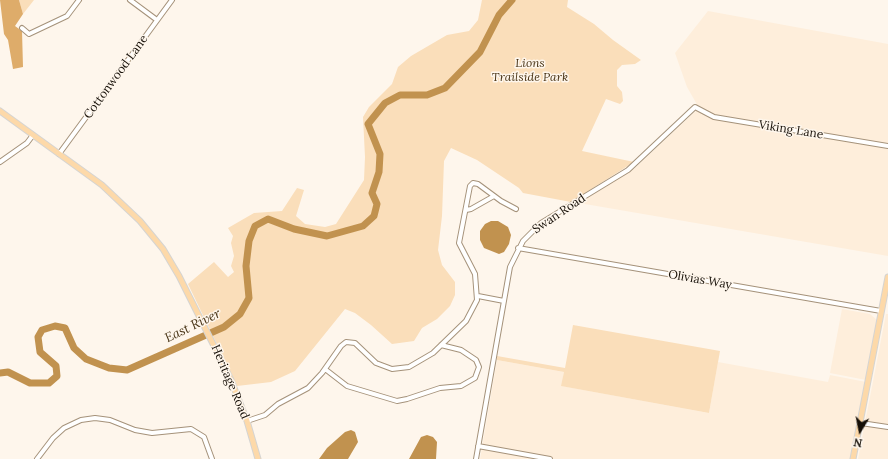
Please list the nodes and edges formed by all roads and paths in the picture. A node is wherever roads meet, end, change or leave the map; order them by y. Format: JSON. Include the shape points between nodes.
{"nodes":[{"id":1,"x":79,"y":0,"type":"edge"},
{"id":2,"x":130,"y":0,"type":"edge"},
{"id":3,"x":172,"y":0,"type":"edge"},
{"id":4,"x":157,"y":20,"type":"junction"},
{"id":5,"x":22,"y":28,"type":"dead end"},
{"id":6,"x":695,"y":107,"type":"joint"},
{"id":7,"x":0,"y":110,"type":"edge"},
{"id":8,"x":33,"y":135,"type":"junction"},
{"id":9,"x":888,"y":146,"type":"edge"},
{"id":10,"x":60,"y":154,"type":"junction"},
{"id":11,"x":0,"y":162,"type":"edge"},
{"id":12,"x":494,"y":196,"type":"junction"},
{"id":13,"x":516,"y":209,"type":"dead end"},
{"id":14,"x":466,"y":210,"type":"junction"},
{"id":15,"x":518,"y":248,"type":"junction"},
{"id":16,"x":888,"y":277,"type":"edge"},
{"id":17,"x":478,"y":296,"type":"junction"},
{"id":18,"x":504,"y":301,"type":"junction"},
{"id":19,"x":881,"y":312,"type":"junction"},
{"id":20,"x":441,"y":345,"type":"junction"},
{"id":21,"x":324,"y":369,"type":"junction"},
{"id":22,"x":247,"y":421,"type":"junction"},
{"id":23,"x":861,"y":423,"type":"junction"},
{"id":24,"x":888,"y":427,"type":"edge"},
{"id":25,"x":478,"y":446,"type":"junction"},
{"id":26,"x":37,"y":459,"type":"edge"},
{"id":27,"x":212,"y":459,"type":"edge"},
{"id":28,"x":258,"y":459,"type":"edge"},
{"id":29,"x":476,"y":459,"type":"edge"},
{"id":30,"x":550,"y":459,"type":"edge"},
{"id":31,"x":853,"y":459,"type":"edge"}],
"edges":[{"from":1,"to":5,"type":"street","via":[[67,16],[29,34]]},
{"from":2,"to":4,"type":"street"},
{"from":3,"to":4,"type":"street","name":"Cottonwood Lane"},
{"from":4,"to":10,"type":"street","name":"Cottonwood Lane"},
{"from":6,"to":9,"type":"street","name":"Viking Lane","via":[[714,117]]},
{"from":6,"to":15,"type":"street","name":"Swan Road","via":[[634,165],[541,223],[529,233]]},
{"from":7,"to":8,"type":"main road","name":"Heritage Road"},
{"from":8,"to":10,"type":"main road","name":"Heritage Road"},
{"from":8,"to":11,"type":"street","via":[[27,143]]},
{"from":10,"to":22,"type":"main road","name":"Heritage Road","via":[[115,196],[151,234],[179,276],[214,343]]},
{"from":12,"to":13,"type":"street"},
{"from":12,"to":14,"type":"street"},
{"from":12,"to":14,"type":"street","via":[[479,185],[472,184]]},
{"from":14,"to":17,"type":"street","via":[[459,243],[475,274]]},
{"from":15,"to":18,"type":"street","name":"Swan Road","via":[[510,267]]},
{"from":15,"to":19,"type":"street","name":"Olivias Way"},
{"from":16,"to":19,"type":"main road"},
{"from":17,"to":18,"type":"street"},
{"from":17,"to":20,"type":"street","via":[[466,320]]},
{"from":18,"to":25,"type":"street","name":"Swan Road"},
{"from":19,"to":23,"type":"main road"},
{"from":20,"to":21,"type":"street","via":[[422,360],[406,368],[397,369],[378,364],[356,344],[347,341]]},
{"from":20,"to":21,"type":"street","via":[[461,350],[476,360],[479,367],[475,378],[461,386],[440,388],[397,401],[346,386]]},
{"from":21,"to":22,"type":"street","via":[[308,388],[278,404],[265,415]]},
{"from":22,"to":28,"type":"main road","name":"Heritage Road"},
{"from":23,"to":24,"type":"street"},
{"from":23,"to":31,"type":"main road"},
{"from":25,"to":29,"type":"street","name":"Swan Road"},
{"from":25,"to":30,"type":"street"},
{"from":26,"to":27,"type":"street","via":[[64,428],[81,420],[95,418],[147,432],[191,429],[204,437]]}]}
